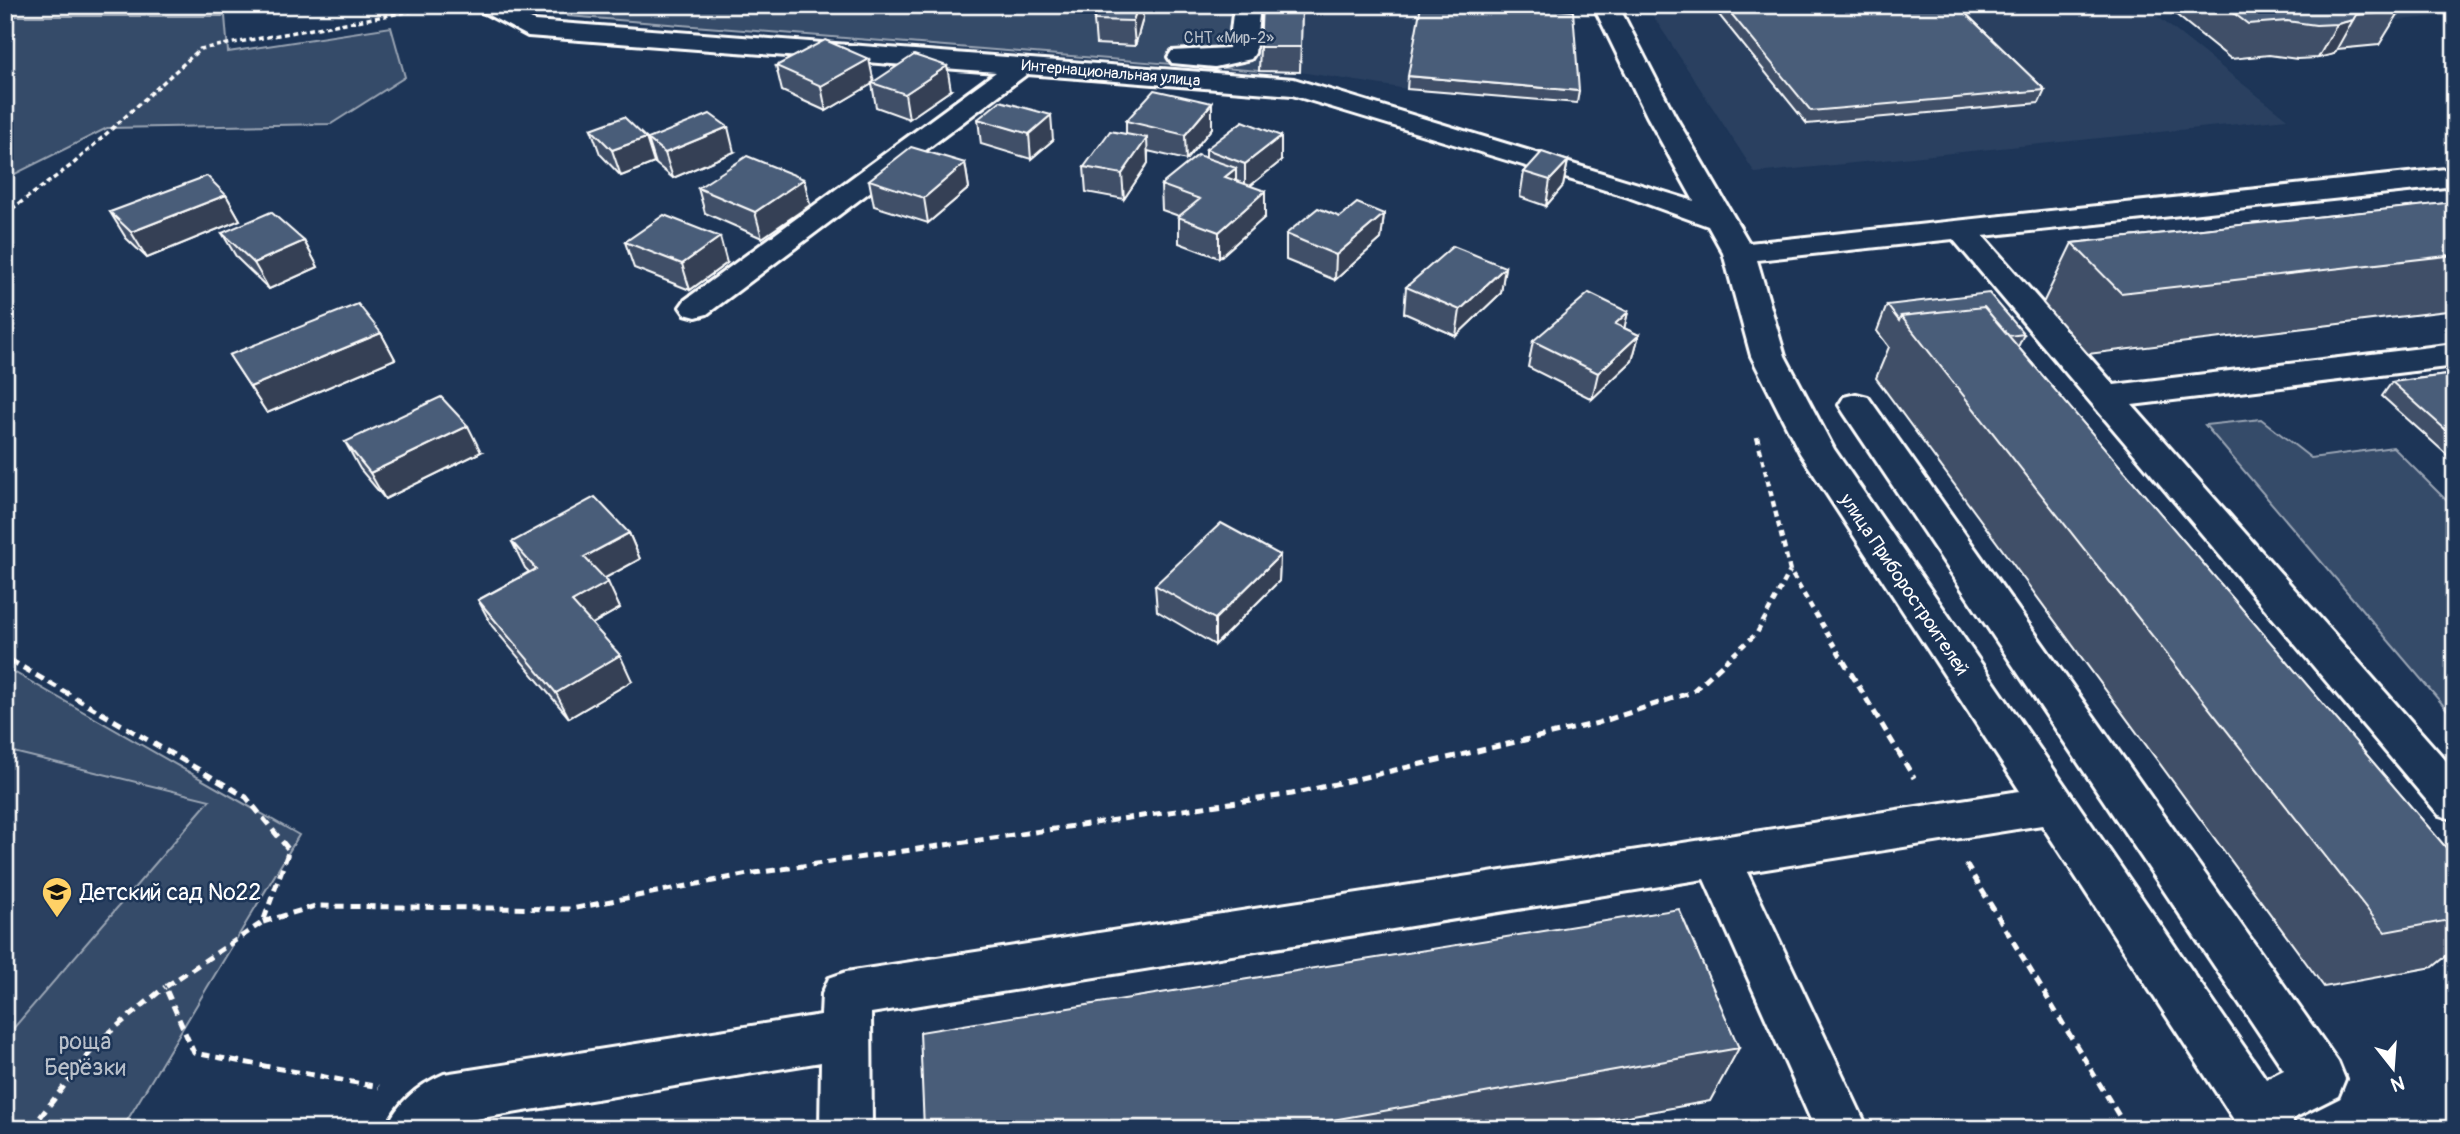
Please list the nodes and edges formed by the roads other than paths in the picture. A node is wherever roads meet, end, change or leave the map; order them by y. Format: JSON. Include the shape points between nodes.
{"nodes":[{"id":1,"x":488,"y":5,"type":"edge"},
{"id":2,"x":1247,"y":5,"type":"edge"},
{"id":3,"x":1605,"y":5,"type":"edge"},
{"id":4,"x":569,"y":6,"type":"edge"},
{"id":5,"x":1024,"y":64,"type":"junction"},
{"id":6,"x":2455,"y":177,"type":"edge"},
{"id":7,"x":1960,"y":229,"type":"junction"},
{"id":8,"x":1730,"y":236,"type":"junction"},
{"id":9,"x":696,"y":307,"type":"dead end"},
{"id":10,"x":2455,"y":355,"type":"edge"},
{"id":11,"x":2105,"y":397,"type":"junction"},
{"id":12,"x":1856,"y":405,"type":"dead end"},
{"id":13,"x":2455,"y":802,"type":"edge"},
{"id":14,"x":2051,"y":804,"type":"junction"},
{"id":15,"x":1717,"y":857,"type":"junction"},
{"id":16,"x":846,"y":1034,"type":"junction"},
{"id":17,"x":428,"y":1114,"type":"edge"},
{"id":18,"x":2264,"y":1119,"type":"edge"},
{"id":19,"x":846,"y":1129,"type":"edge"},
{"id":20,"x":1842,"y":1129,"type":"edge"}],
"edges":[{"from":1,"to":5,"type":"street","name":"Интернациональная улица","via":[[528,28]]},
{"from":2,"to":4,"type":"street","via":[[1242,53],[1215,59]]},
{"from":3,"to":8,"type":"street","name":"улица Приборостроителей","via":[[1661,116]]},
{"from":5,"to":8,"type":"street","name":"Интернациональная улица","via":[[1294,87],[1637,191]]},
{"from":5,"to":9,"type":"street"},
{"from":6,"to":7,"type":"street"},
{"from":7,"to":8,"type":"street"},
{"from":7,"to":11,"type":"street"},
{"from":8,"to":14,"type":"street","name":"улица Приборостроителей","via":[[1768,356],[1818,453]]},
{"from":10,"to":11,"type":"street"},
{"from":11,"to":13,"type":"street"},
{"from":12,"to":18,"type":"street","via":[[2320,1079]]},
{"from":14,"to":15,"type":"street"},
{"from":14,"to":18,"type":"street","name":"улица Приборостроителей"},
{"from":15,"to":16,"type":"street","via":[[846,994]]},
{"from":15,"to":20,"type":"street"},
{"from":16,"to":17,"type":"street"},
{"from":16,"to":19,"type":"street"}]}
